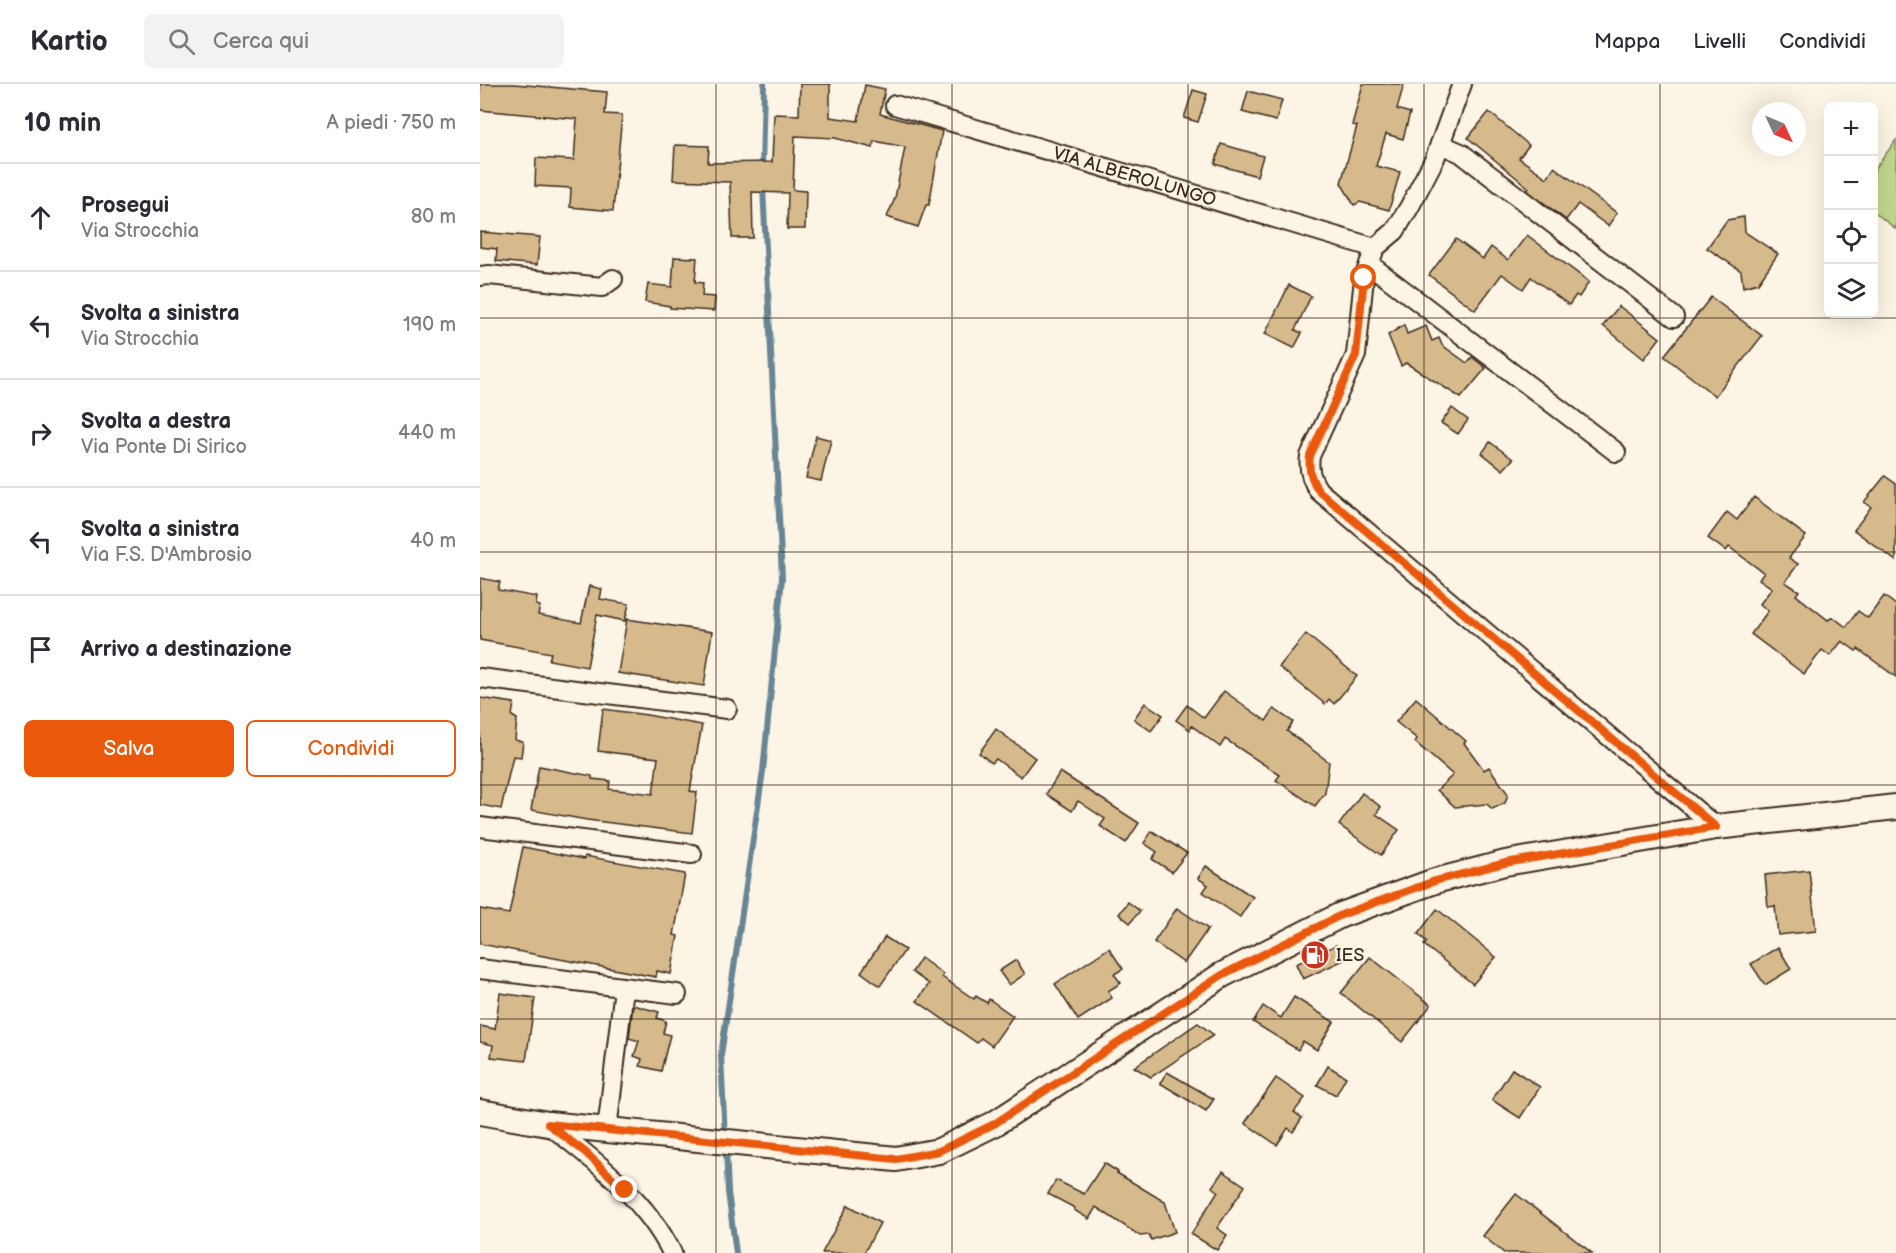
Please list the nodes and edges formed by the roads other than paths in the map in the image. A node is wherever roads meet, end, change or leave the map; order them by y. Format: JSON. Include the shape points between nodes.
{"nodes":[{"id":1,"x":1462,"y":84,"type":"edge"},
{"id":2,"x":895,"y":105,"type":"dead end"},
{"id":3,"x":1440,"y":144,"type":"junction"},
{"id":4,"x":1372,"y":256,"type":"junction"},
{"id":5,"x":480,"y":276,"type":"edge"},
{"id":6,"x":613,"y":279,"type":"dead end"},
{"id":7,"x":1674,"y":317,"type":"dead end"},
{"id":8,"x":1616,"y":452,"type":"dead end"},
{"id":9,"x":480,"y":678,"type":"edge"},
{"id":10,"x":727,"y":709,"type":"dead end"},
{"id":11,"x":1896,"y":807,"type":"edge"},
{"id":12,"x":480,"y":827,"type":"edge"},
{"id":13,"x":1716,"y":827,"type":"junction"},
{"id":14,"x":692,"y":854,"type":"dead end"},
{"id":15,"x":480,"y":969,"type":"edge"},
{"id":16,"x":624,"y":988,"type":"junction"},
{"id":17,"x":677,"y":994,"type":"dead end"},
{"id":18,"x":480,"y":1112,"type":"edge"},
{"id":19,"x":548,"y":1124,"type":"junction"},
{"id":20,"x":607,"y":1130,"type":"junction"},
{"id":21,"x":672,"y":1253,"type":"edge"}],
"edges":[{"from":1,"to":3,"type":"street"},
{"from":2,"to":4,"type":"street","name":"VIA ALBEROLUNGO"},
{"from":3,"to":4,"type":"street","via":[[1400,223]]},
{"from":3,"to":7,"type":"street","via":[[1461,153]]},
{"from":4,"to":8,"type":"street"},
{"from":4,"to":13,"type":"street","via":[[1364,278],[1356,355],[1310,456],[1315,485]]},
{"from":5,"to":6,"type":"street","via":[[602,287]]},
{"from":9,"to":10,"type":"street"},
{"from":11,"to":13,"type":"street"},
{"from":12,"to":14,"type":"street"},
{"from":13,"to":20,"type":"street","via":[[1505,863],[1435,881],[1341,915],[1222,975],[994,1124],[939,1151],[896,1159]]},
{"from":15,"to":16,"type":"street"},
{"from":16,"to":17,"type":"street"},
{"from":16,"to":20,"type":"street"},
{"from":18,"to":19,"type":"street"},
{"from":19,"to":20,"type":"street"},
{"from":19,"to":21,"type":"street","via":[[625,1190],[662,1233]]}]}
